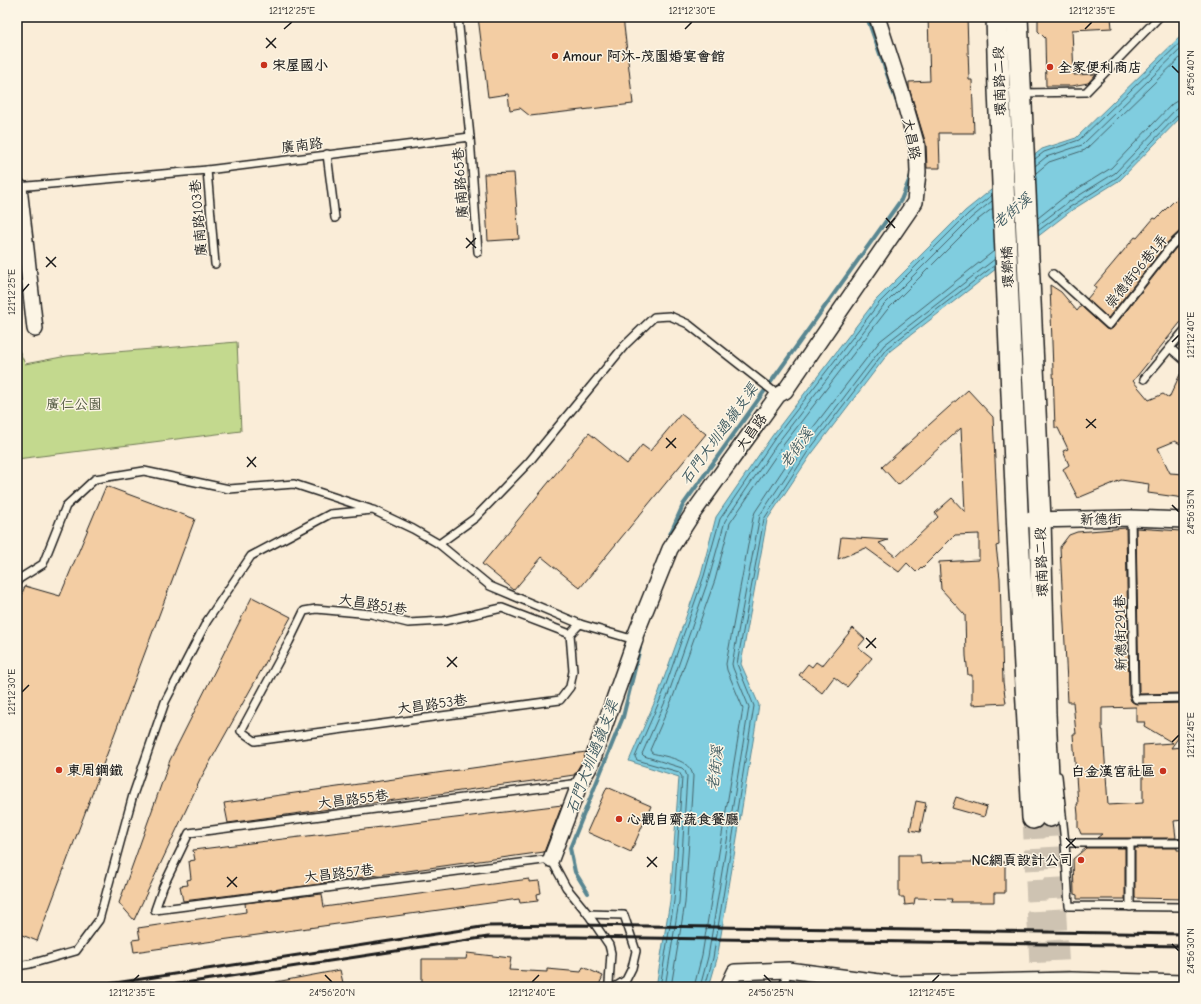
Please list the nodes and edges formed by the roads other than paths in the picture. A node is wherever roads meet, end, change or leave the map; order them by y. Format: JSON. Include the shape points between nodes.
{"nodes":[{"id":1,"x":458,"y":17,"type":"edge"},
{"id":2,"x":877,"y":17,"type":"edge"},
{"id":3,"x":997,"y":17,"type":"edge"},
{"id":4,"x":1017,"y":17,"type":"edge"},
{"id":5,"x":1159,"y":17,"type":"edge"},
{"id":6,"x":1009,"y":92,"type":"junction"},
{"id":7,"x":1022,"y":136,"type":"joint"},
{"id":8,"x":470,"y":137,"type":"junction"},
{"id":9,"x":1001,"y":144,"type":"joint"},
{"id":10,"x":328,"y":154,"type":"junction"},
{"id":11,"x":207,"y":170,"type":"junction"},
{"id":12,"x":18,"y":187,"type":"edge"},
{"id":13,"x":334,"y":218,"type":"dead end"},
{"id":14,"x":1184,"y":234,"type":"edge"},
{"id":15,"x":478,"y":252,"type":"dead end"},
{"id":16,"x":215,"y":264,"type":"dead end"},
{"id":17,"x":1053,"y":274,"type":"dead end"},
{"id":18,"x":1030,"y":308,"type":"joint"},
{"id":19,"x":1009,"y":318,"type":"joint"},
{"id":20,"x":36,"y":329,"type":"dead end"},
{"id":21,"x":1184,"y":331,"type":"edge"},
{"id":22,"x":1170,"y":348,"type":"junction"},
{"id":23,"x":1184,"y":360,"type":"edge"},
{"id":24,"x":1144,"y":379,"type":"dead end"},
{"id":25,"x":782,"y":393,"type":"junction"},
{"id":26,"x":373,"y":510,"type":"junction"},
{"id":27,"x":1131,"y":518,"type":"junction"},
{"id":28,"x":1018,"y":520,"type":"junction"},
{"id":29,"x":1040,"y":520,"type":"junction"},
{"id":30,"x":1184,"y":520,"type":"edge"},
{"id":31,"x":439,"y":544,"type":"junction"},
{"id":32,"x":17,"y":582,"type":"edge"},
{"id":33,"x":580,"y":624,"type":"junction"},
{"id":34,"x":570,"y":634,"type":"junction"},
{"id":35,"x":635,"y":640,"type":"junction"},
{"id":36,"x":1184,"y":698,"type":"edge"},
{"id":37,"x":1037,"y":714,"type":"junction"},
{"id":38,"x":241,"y":731,"type":"joint"},
{"id":39,"x":1053,"y":743,"type":"dead end"},
{"id":40,"x":1057,"y":766,"type":"dead end"},
{"id":41,"x":580,"y":783,"type":"junction"},
{"id":42,"x":1042,"y":817,"type":"tunnel mouth"},
{"id":43,"x":1065,"y":843,"type":"junction"},
{"id":44,"x":1130,"y":843,"type":"junction"},
{"id":45,"x":1184,"y":843,"type":"edge"},
{"id":46,"x":551,"y":859,"type":"junction"},
{"id":47,"x":163,"y":887,"type":"joint"},
{"id":48,"x":1130,"y":907,"type":"junction"},
{"id":49,"x":1184,"y":907,"type":"edge"},
{"id":50,"x":588,"y":914,"type":"junction"},
{"id":51,"x":17,"y":966,"type":"edge"},
{"id":52,"x":788,"y":970,"type":"junction"},
{"id":53,"x":1021,"y":984,"type":"edge"},
{"id":54,"x":1071,"y":984,"type":"edge"},
{"id":55,"x":1184,"y":984,"type":"edge"},
{"id":56,"x":895,"y":986,"type":"edge"},
{"id":57,"x":608,"y":987,"type":"edge"},
{"id":58,"x":615,"y":987,"type":"edge"},
{"id":59,"x":728,"y":987,"type":"edge"},
{"id":60,"x":783,"y":987,"type":"edge"}],
"edges":[{"from":1,"to":8,"type":"lane"},
{"from":2,"to":25,"type":"street","name":"大昌路","via":[[917,146],[915,202]]},
{"from":3,"to":6,"type":"main road","name":"環南路二段"},
{"from":4,"to":6,"type":"main road","name":"環南路二段"},
{"from":5,"to":6,"type":"lane","via":[[1086,92]]},
{"from":6,"to":7,"type":"main road","name":"環南路二段"},
{"from":6,"to":9,"type":"main road","name":"環南路二段"},
{"from":7,"to":18,"type":"main road","name":"環鄉橋"},
{"from":8,"to":10,"type":"lane","name":"廣南路"},
{"from":8,"to":15,"type":"lane","name":"廣南路65巷"},
{"from":9,"to":19,"type":"main road","name":"環鄉橋"},
{"from":10,"to":11,"type":"lane","name":"廣南路"},
{"from":10,"to":13,"type":"lane"},
{"from":11,"to":12,"type":"lane","name":"廣南路"},
{"from":11,"to":16,"type":"lane","name":"廣南路103巷"},
{"from":12,"to":20,"type":"street"},
{"from":14,"to":17,"type":"lane","name":"崇德街96巷1弄","via":[[1171,246],[1109,325]]},
{"from":18,"to":29,"type":"main road","name":"環南路二段"},
{"from":19,"to":28,"type":"main road","name":"環南路二段"},
{"from":21,"to":22,"type":"lane"},
{"from":22,"to":23,"type":"lane"},
{"from":22,"to":24,"type":"lane"},
{"from":25,"to":31,"type":"lane","via":[[688,324],[670,316],[654,317],[625,345],[529,462],[474,518]]},
{"from":25,"to":35,"type":"street","name":"大昌路","via":[[784,399],[700,516],[677,555]]},
{"from":26,"to":31,"type":"lane"},
{"from":26,"to":32,"type":"lane","via":[[294,484],[230,489],[144,471],[96,479],[66,506],[43,564]]},
{"from":26,"to":51,"type":"lane","via":[[330,514],[251,556],[207,621],[166,702],[133,795],[99,920],[76,951]]},
{"from":27,"to":29,"type":"street","name":"新德街"},
{"from":27,"to":30,"type":"street","name":"新德街"},
{"from":27,"to":36,"type":"lane","name":"新德街291巷","via":[[1134,693],[1136,699]]},
{"from":28,"to":29,"type":"street","name":"新德街"},
{"from":28,"to":37,"type":"main road","name":"環南路二段"},
{"from":29,"to":37,"type":"main road","name":"環南路二段"},
{"from":31,"to":33,"type":"lane","via":[[490,586]]},
{"from":33,"to":34,"type":"lane"},
{"from":33,"to":35,"type":"lane"},
{"from":34,"to":38,"type":"lane","name":"大昌路53巷","via":[[573,671],[570,687],[560,700],[255,741]]},
{"from":34,"to":38,"type":"lane","name":"大昌路51巷","via":[[502,608],[444,620],[408,623],[371,614],[304,610]]},
{"from":35,"to":41,"type":"street","via":[[591,764]]},
{"from":37,"to":39,"type":"lane"},
{"from":37,"to":42,"type":"main road","name":"環南路二段"},
{"from":40,"to":43,"type":"lane"},
{"from":41,"to":46,"type":"street"},
{"from":41,"to":47,"type":"lane","name":"大昌路55巷","via":[[190,833]]},
{"from":43,"to":44,"type":"lane"},
{"from":43,"to":48,"type":"lane","via":[[1069,906]]},
{"from":44,"to":45,"type":"lane"},
{"from":44,"to":48,"type":"lane"},
{"from":46,"to":47,"type":"lane","name":"大昌路57巷","via":[[155,910]]},
{"from":46,"to":50,"type":"lane","via":[[566,887]]},
{"from":48,"to":49,"type":"lane"},
{"from":50,"to":57,"type":"lane","via":[[609,945],[611,953]]},
{"from":50,"to":58,"type":"lane","via":[[624,915],[636,951],[626,980]]},
{"from":52,"to":56,"type":"street"},
{"from":52,"to":59,"type":"street","via":[[734,972]]},
{"from":52,"to":60,"type":"lane"},
{"from":53,"to":54,"type":"street"},
{"from":53,"to":56,"type":"street"},
{"from":54,"to":55,"type":"street"}]}
